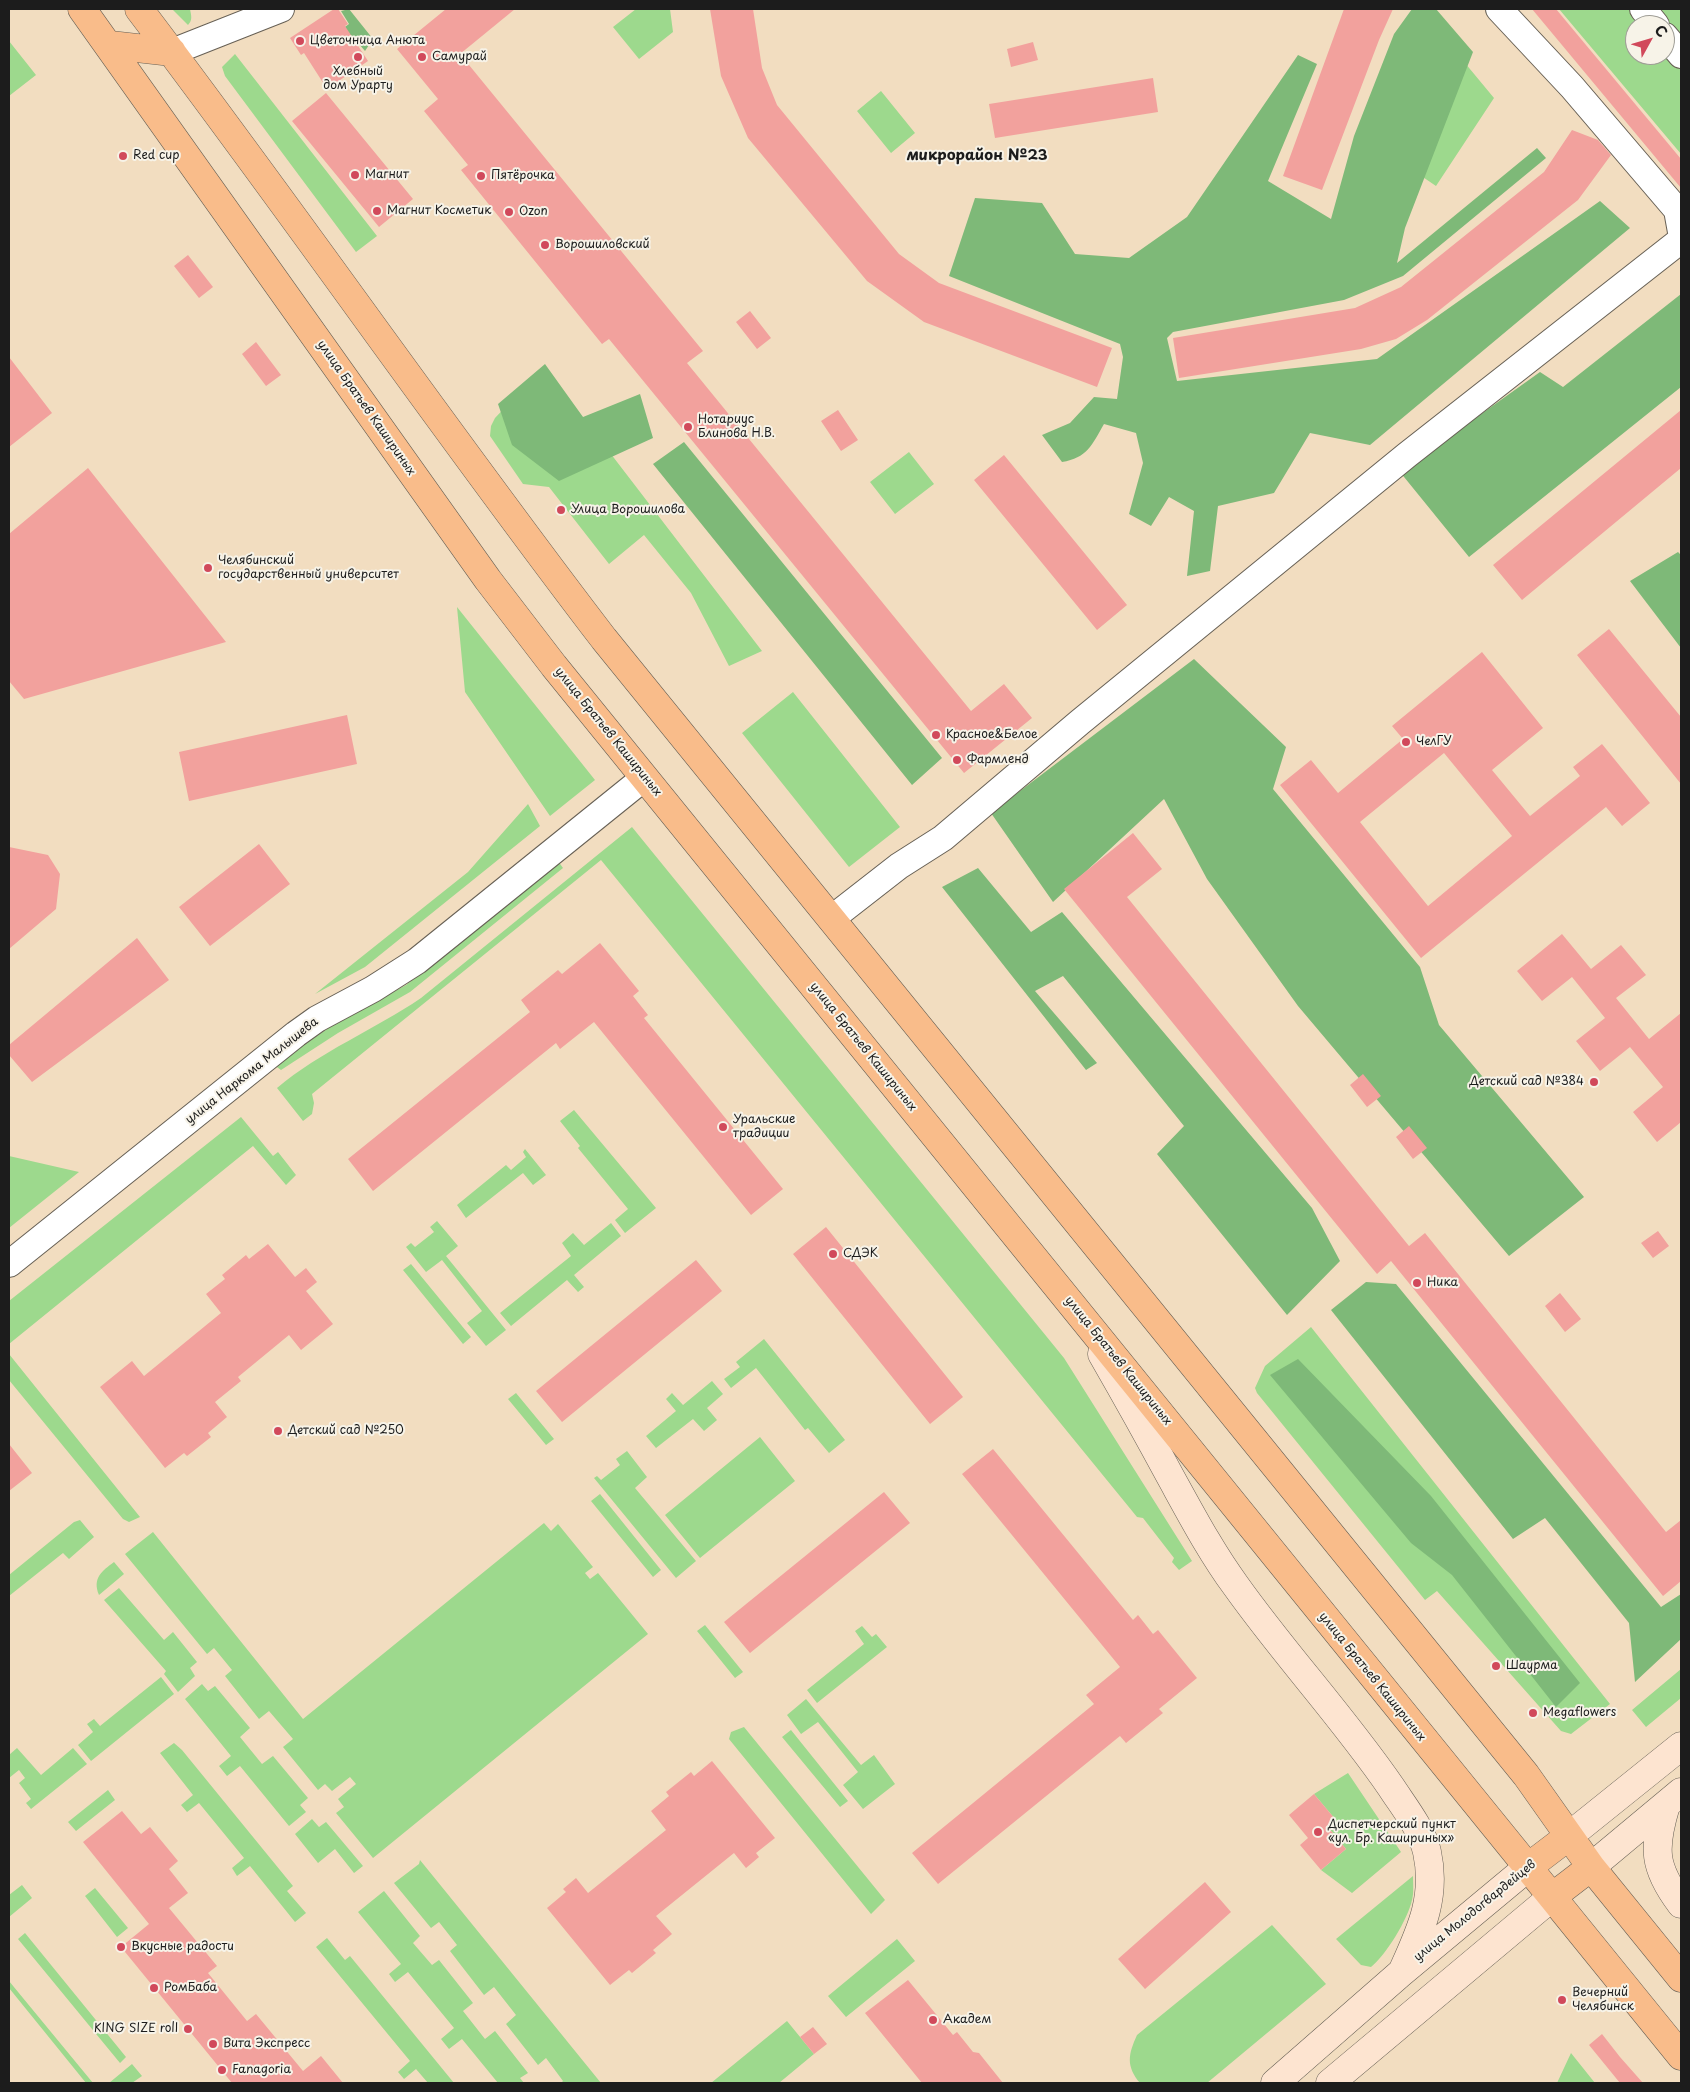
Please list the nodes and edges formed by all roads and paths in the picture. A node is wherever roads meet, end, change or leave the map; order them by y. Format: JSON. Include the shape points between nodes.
{"nodes":[{"id":1,"x":82,"y":9,"type":"edge"},
{"id":2,"x":139,"y":9,"type":"edge"},
{"id":3,"x":281,"y":9,"type":"edge"},
{"id":4,"x":1499,"y":9,"type":"edge"},
{"id":5,"x":110,"y":45,"type":"junction"},
{"id":6,"x":172,"y":52,"type":"junction"},
{"id":7,"x":1681,"y":232,"type":"edge"},
{"id":8,"x":1681,"y":240,"type":"edge"},
{"id":9,"x":644,"y":778,"type":"junction"},
{"id":10,"x":831,"y":919,"type":"junction"},
{"id":11,"x":9,"y":1264,"type":"edge"},
{"id":12,"x":1081,"y":1315,"type":"junction"},
{"id":13,"x":1681,"y":1746,"type":"edge"},
{"id":14,"x":1674,"y":1798,"type":"edge"},
{"id":15,"x":1568,"y":1836,"type":"junction"},
{"id":16,"x":1591,"y":1867,"type":"junction"},
{"id":17,"x":1527,"y":1868,"type":"junction"},
{"id":18,"x":1552,"y":1897,"type":"junction"},
{"id":19,"x":1681,"y":1904,"type":"edge"},
{"id":20,"x":1402,"y":1972,"type":"junction"},
{"id":21,"x":1681,"y":1978,"type":"edge"},
{"id":22,"x":1681,"y":2056,"type":"edge"},
{"id":23,"x":1275,"y":2083,"type":"edge"},
{"id":24,"x":1330,"y":2083,"type":"edge"}],
"edges":[{"from":1,"to":5,"type":"main road","name":"улица Братьев Кашириных"},
{"from":2,"to":6,"type":"main road"},
{"from":3,"to":6,"type":"street"},
{"from":4,"to":7,"type":"street","via":[[1572,87],[1677,210]]},
{"from":5,"to":6,"type":"main road"},
{"from":5,"to":9,"type":"main road","name":"улица Братьев Кашириных","via":[[488,580]]},
{"from":6,"to":10,"type":"main road","via":[[604,639]]},
{"from":8,"to":10,"type":"street","via":[[1407,455],[943,838],[899,866]]},
{"from":9,"to":11,"type":"street","name":"улица Наркома Малышева","via":[[417,961],[296,1034]]},
{"from":9,"to":12,"type":"main road","name":"улица Братьев Кашириных"},
{"from":10,"to":15,"type":"main road","via":[[1514,1761]]},
{"from":12,"to":17,"type":"main road","name":"улица Братьев Кашириных"},
{"from":12,"to":20,"type":"main road","via":[[1217,1558],[1358,1742],[1404,1806],[1422,1838],[1428,1853],[1428,1910]]},
{"from":13,"to":15,"type":"main road","name":"улица Молодогвардейцев"},
{"from":14,"to":16,"type":"main road"},
{"from":14,"to":19,"type":"main road","via":[[1659,1827],[1657,1851],[1666,1882]]},
{"from":15,"to":16,"type":"main road"},
{"from":15,"to":17,"type":"main road","name":"улица Молодогвардейцев"},
{"from":16,"to":18,"type":"main road"},
{"from":16,"to":21,"type":"main road"},
{"from":17,"to":18,"type":"main road","name":"улица Братьев Кашириных"},
{"from":17,"to":20,"type":"main road","name":"улица Молодогвардейцев"},
{"from":18,"to":22,"type":"main road","name":"улица Братьев Кашириных"},
{"from":18,"to":24,"type":"main road"},
{"from":20,"to":23,"type":"main road","name":"улица Молодогвардейцев"}]}
